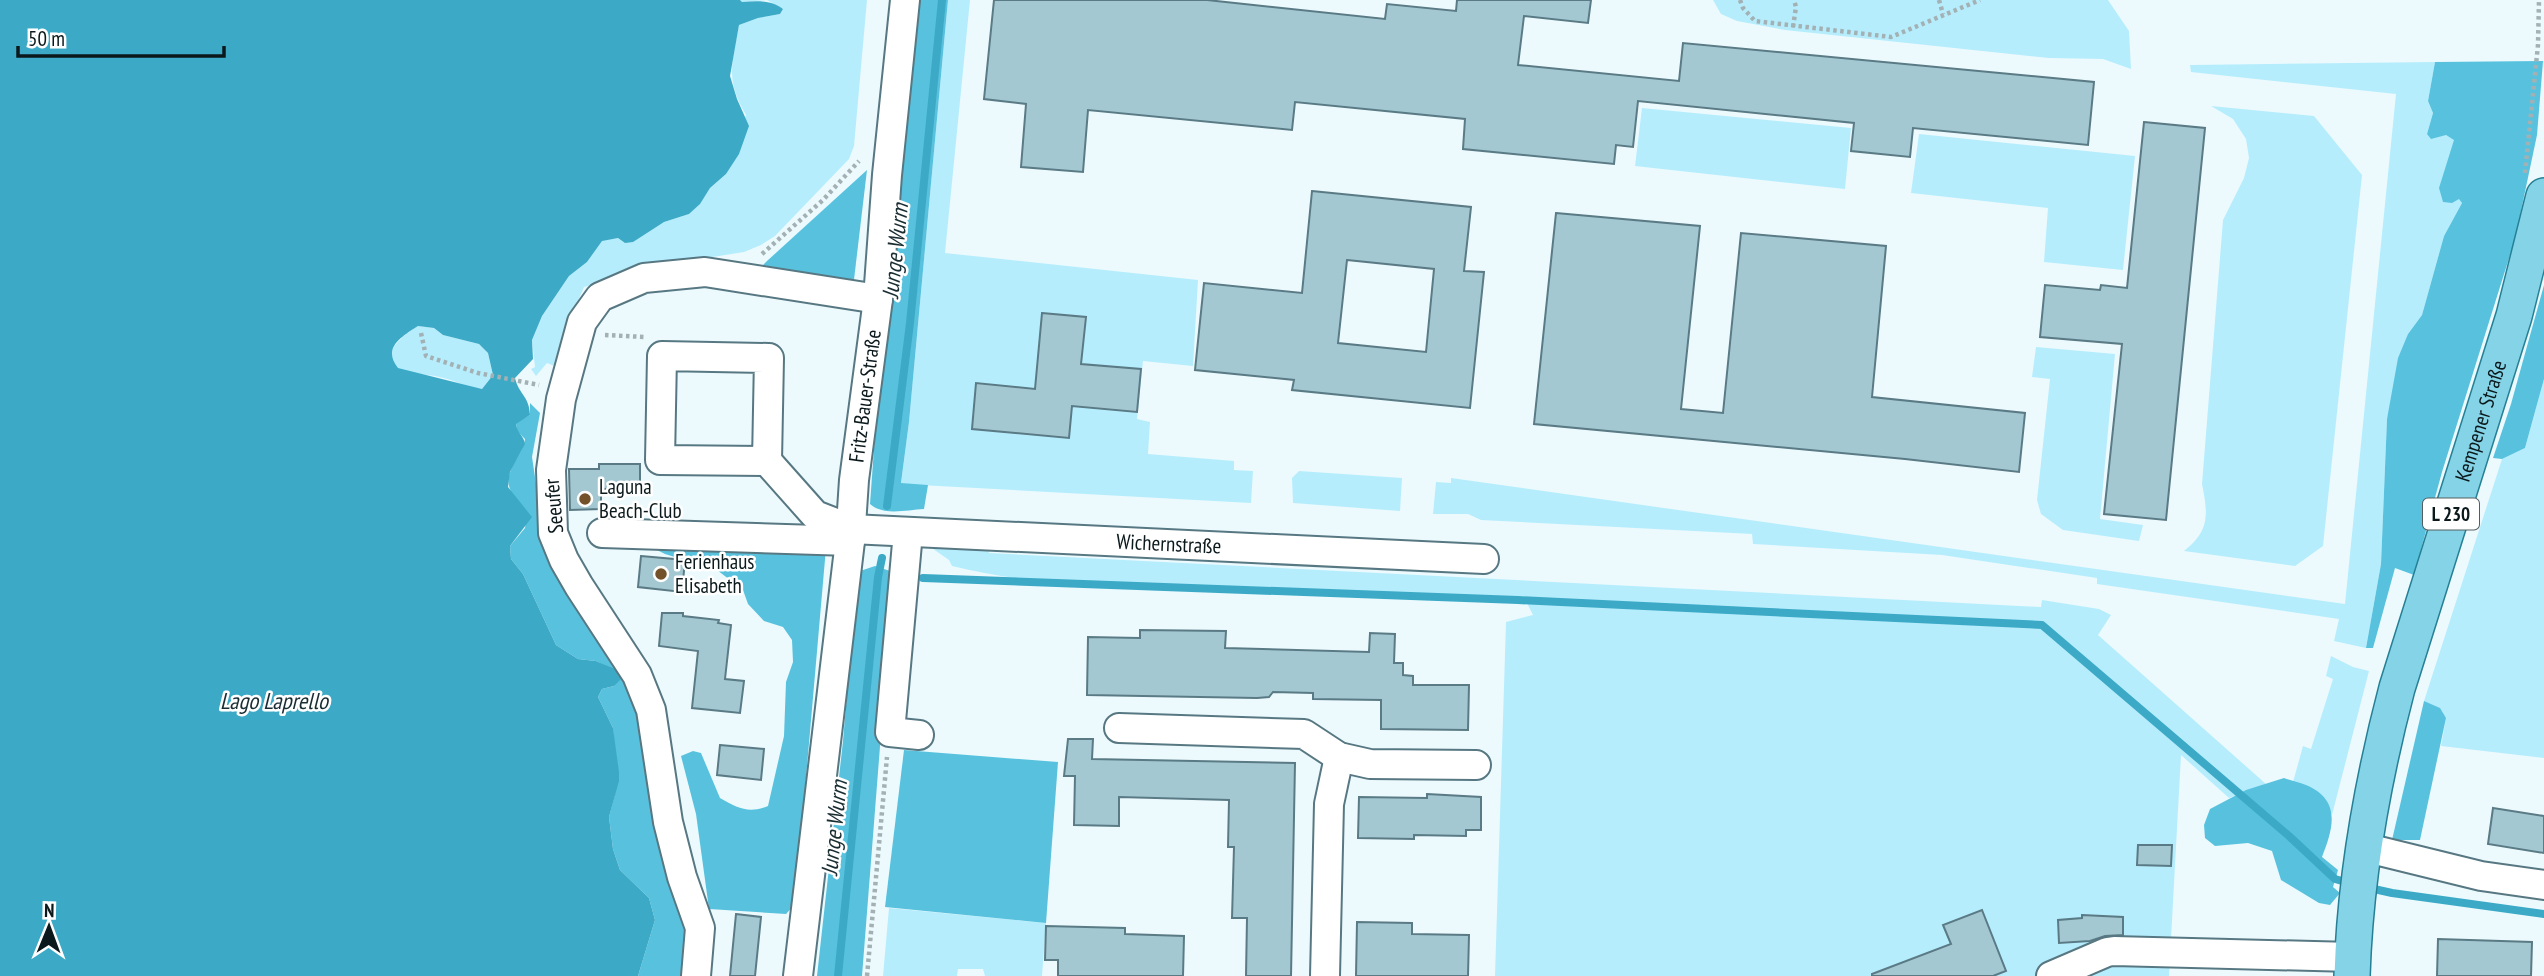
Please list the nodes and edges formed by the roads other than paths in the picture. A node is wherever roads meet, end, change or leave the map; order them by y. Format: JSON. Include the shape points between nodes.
{"nodes":[{"id":1,"x":905,"y":0,"type":"edge"},
{"id":2,"x":2544,"y":196,"type":"edge"},
{"id":3,"x":878,"y":299,"type":"junction"},
{"id":4,"x":767,"y":461,"type":"junction"},
{"id":5,"x":908,"y":531,"type":"junction"},
{"id":6,"x":602,"y":533,"type":"dead end"},
{"id":7,"x":851,"y":535,"type":"junction"},
{"id":8,"x":1484,"y":559,"type":"dead end"},
{"id":9,"x":1119,"y":729,"type":"dead end"},
{"id":10,"x":919,"y":735,"type":"dead end"},
{"id":11,"x":1339,"y":757,"type":"junction"},
{"id":12,"x":1476,"y":765,"type":"dead end"},
{"id":13,"x":2363,"y":841,"type":"junction"},
{"id":14,"x":2544,"y":885,"type":"edge"},
{"id":15,"x":2352,"y":967,"type":"edge"},
{"id":16,"x":696,"y":976,"type":"edge"},
{"id":17,"x":798,"y":976,"type":"edge"},
{"id":18,"x":1325,"y":976,"type":"edge"},
{"id":19,"x":2051,"y":976,"type":"edge"}],
"edges":[{"from":1,"to":3,"type":"street","name":"Fritz-Bauer-Straße"},
{"from":2,"to":13,"type":"main road","name":"Kempener Straße","number":"L 230","via":[[2514,316],[2397,688]]},
{"from":3,"to":7,"type":"street","name":"Fritz-Bauer-Straße"},
{"from":3,"to":16,"type":"street","name":"Seeufer","via":[[705,272],[644,278],[600,298],[582,322],[561,399],[551,470],[553,533],[579,586],[637,675],[651,710],[668,822],[700,928]]},
{"from":4,"to":4,"type":"street","via":[[660,460],[662,356],[769,358]]},
{"from":4,"to":7,"type":"street","via":[[815,515]]},
{"from":5,"to":7,"type":"street","name":"Wichernstraße"},
{"from":5,"to":8,"type":"street","name":"Wichernstraße"},
{"from":5,"to":10,"type":"street","via":[[890,732]]},
{"from":6,"to":7,"type":"street"},
{"from":7,"to":17,"type":"street","name":"Fritz-Bauer-Straße"},
{"from":9,"to":11,"type":"street","via":[[1304,734]]},
{"from":11,"to":12,"type":"street","via":[[1370,764]]},
{"from":11,"to":18,"type":"street","via":[[1329,804]]},
{"from":13,"to":14,"type":"street","via":[[2481,876]]},
{"from":13,"to":15,"type":"main road","name":"Kempener Straße","number":"L 230"},
{"from":15,"to":19,"type":"street","via":[[2114,951]]}]}
